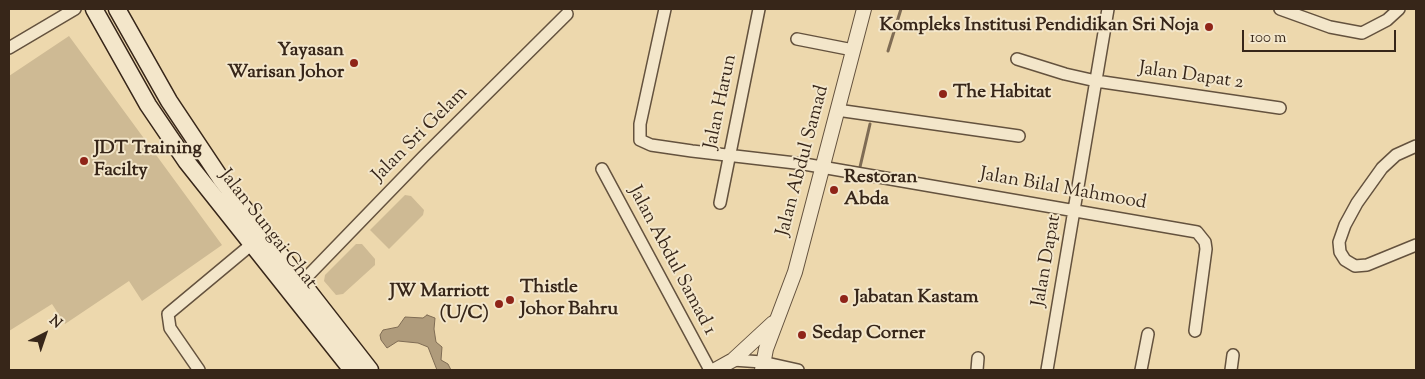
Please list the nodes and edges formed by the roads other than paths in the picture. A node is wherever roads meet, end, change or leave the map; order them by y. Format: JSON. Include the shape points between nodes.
{"nodes":[{"id":1,"x":75,"y":9,"type":"edge"},
{"id":2,"x":94,"y":9,"type":"edge"},
{"id":3,"x":118,"y":9,"type":"edge"},
{"id":4,"x":665,"y":9,"type":"edge"},
{"id":5,"x":759,"y":9,"type":"edge"},
{"id":6,"x":864,"y":9,"type":"edge"},
{"id":7,"x":1108,"y":9,"type":"edge"},
{"id":8,"x":1280,"y":9,"type":"edge"},
{"id":9,"x":1399,"y":9,"type":"edge"},
{"id":10,"x":567,"y":14,"type":"dead end"},
{"id":11,"x":797,"y":39,"type":"dead end"},
{"id":12,"x":9,"y":48,"type":"edge"},
{"id":13,"x":853,"y":50,"type":"junction"},
{"id":14,"x":1017,"y":59,"type":"dead end"},
{"id":15,"x":1096,"y":81,"type":"junction"},
{"id":16,"x":837,"y":108,"type":"junction"},
{"id":17,"x":1280,"y":108,"type":"dead end"},
{"id":18,"x":1019,"y":136,"type":"dead end"},
{"id":19,"x":1416,"y":146,"type":"edge"},
{"id":20,"x":729,"y":156,"type":"junction"},
{"id":21,"x":821,"y":167,"type":"junction"},
{"id":22,"x":602,"y":169,"type":"dead end"},
{"id":23,"x":720,"y":203,"type":"dead end"},
{"id":24,"x":1074,"y":209,"type":"junction"},
{"id":25,"x":252,"y":244,"type":"junction"},
{"id":26,"x":1416,"y":245,"type":"edge"},
{"id":27,"x":301,"y":283,"type":"junction"},
{"id":28,"x":776,"y":321,"type":"junction"},
{"id":29,"x":1195,"y":332,"type":"dead end"},
{"id":30,"x":1148,"y":334,"type":"dead end"},
{"id":31,"x":1234,"y":355,"type":"dead end"},
{"id":32,"x":978,"y":358,"type":"dead end"},
{"id":33,"x":733,"y":360,"type":"junction"},
{"id":34,"x":762,"y":366,"type":"edge"},
{"id":35,"x":199,"y":370,"type":"edge"},
{"id":36,"x":352,"y":370,"type":"edge"},
{"id":37,"x":370,"y":370,"type":"edge"},
{"id":38,"x":710,"y":370,"type":"edge"},
{"id":39,"x":715,"y":370,"type":"edge"},
{"id":40,"x":798,"y":370,"type":"edge"},
{"id":41,"x":977,"y":370,"type":"edge"},
{"id":42,"x":1047,"y":370,"type":"edge"},
{"id":43,"x":1141,"y":370,"type":"edge"},
{"id":44,"x":1231,"y":370,"type":"edge"}],
"edges":[{"from":1,"to":12,"type":"street"},
{"from":2,"to":25,"type":"main road","name":"Jalan Sungai Chat","via":[[148,105],[186,161]]},
{"from":3,"to":27,"type":"main road","name":"Jalan Sungai Chat","via":[[169,101],[221,179]]},
{"from":4,"to":20,"type":"street","name":"Jalan Bilal Mahmood","via":[[640,124],[640,140],[651,145]]},
{"from":5,"to":20,"type":"street","name":"Jalan Harun"},
{"from":6,"to":13,"type":"street","name":"Jalan Abdul Samad"},
{"from":7,"to":15,"type":"street","name":"Jalan Dapat"},
{"from":8,"to":9,"type":"street","via":[[1330,27],[1362,33],[1387,20]]},
{"from":10,"to":27,"type":"street","name":"Jalan Sri Gelam"},
{"from":11,"to":13,"type":"street"},
{"from":13,"to":16,"type":"street","name":"Jalan Abdul Samad"},
{"from":14,"to":15,"type":"street","name":"Jalan Dapat 2"},
{"from":15,"to":17,"type":"street","name":"Jalan Dapat 2"},
{"from":15,"to":24,"type":"street","name":"Jalan Dapat"},
{"from":16,"to":18,"type":"street"},
{"from":16,"to":21,"type":"street","name":"Jalan Abdul Samad"},
{"from":19,"to":26,"type":"street","via":[[1396,155],[1382,168],[1357,203],[1339,242],[1345,260],[1355,266],[1367,265]]},
{"from":20,"to":21,"type":"street","name":"Jalan Bilal Mahmood"},
{"from":20,"to":23,"type":"street","name":"Jalan Harun"},
{"from":21,"to":24,"type":"street","name":"Jalan Bilal Mahmood"},
{"from":21,"to":28,"type":"street","name":"Jalan Abdul Samad","via":[[794,272]]},
{"from":22,"to":38,"type":"street","name":"Jalan Abdul Samad 1"},
{"from":24,"to":29,"type":"street","name":"Jalan Bilal Mahmood","via":[[1197,232],[1206,249]]},
{"from":24,"to":42,"type":"street","name":"Jalan Dapat"},
{"from":25,"to":35,"type":"street","via":[[168,314],[170,328]]},
{"from":25,"to":36,"type":"main road","name":"Jalan Sungai Chat"},
{"from":27,"to":37,"type":"main road","name":"Jalan Sungai Chat"},
{"from":28,"to":33,"type":"street","name":"Jalan Abdul Samad"},
{"from":28,"to":34,"type":"street","name":"Jalan Abdul Samad"},
{"from":30,"to":43,"type":"street"},
{"from":31,"to":44,"type":"street"},
{"from":32,"to":41,"type":"street"},
{"from":33,"to":34,"type":"street"},
{"from":33,"to":39,"type":"street","name":"Jalan Abdul Samad"},
{"from":34,"to":40,"type":"street"}]}
